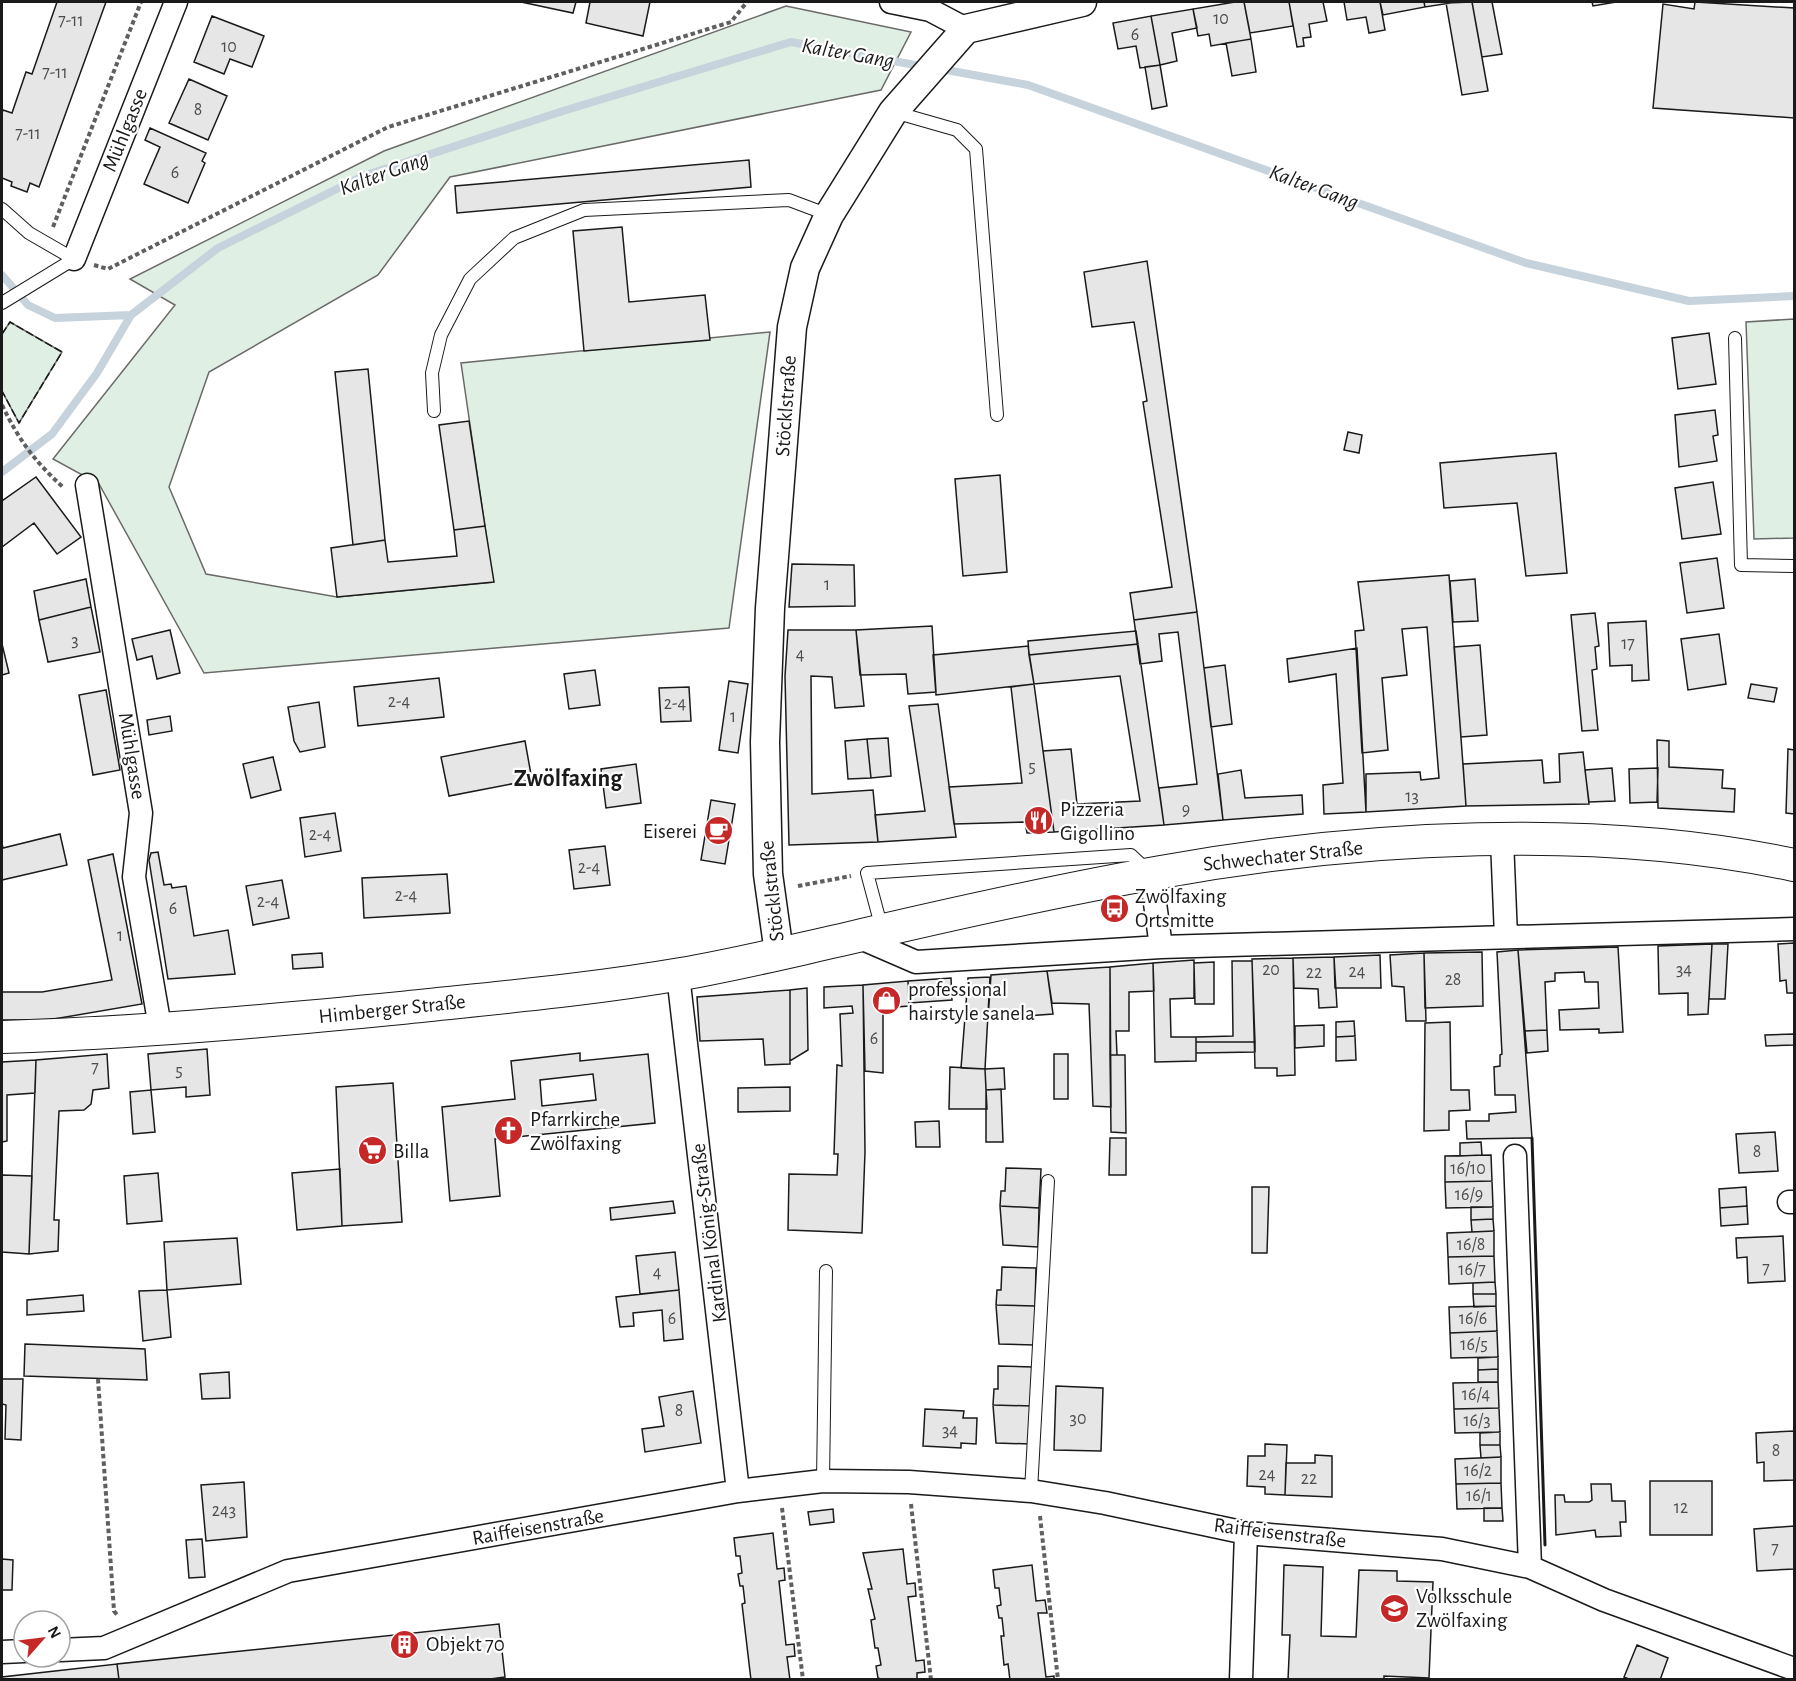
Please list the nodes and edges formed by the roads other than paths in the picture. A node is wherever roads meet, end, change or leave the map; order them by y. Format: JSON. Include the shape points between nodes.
{"nodes":[{"id":1,"x":176,"y":2,"type":"edge"},
{"id":2,"x":891,"y":2,"type":"edge"},
{"id":3,"x":1082,"y":2,"type":"edge"},
{"id":4,"x":966,"y":29,"type":"junction"},
{"id":5,"x":894,"y":112,"type":"junction"},
{"id":6,"x":2,"y":209,"type":"edge"},
{"id":7,"x":829,"y":215,"type":"junction"},
{"id":8,"x":74,"y":259,"type":"junction"},
{"id":9,"x":3,"y":302,"type":"edge"},
{"id":10,"x":1735,"y":338,"type":"dead end"},
{"id":11,"x":434,"y":411,"type":"dead end"},
{"id":12,"x":997,"y":415,"type":"dead end"},
{"id":13,"x":87,"y":485,"type":"dead end"},
{"id":14,"x":1794,"y":566,"type":"edge"},
{"id":15,"x":1502,"y":840,"type":"junction"},
{"id":16,"x":1794,"y":865,"type":"edge"},
{"id":17,"x":1151,"y":874,"type":"junction"},
{"id":18,"x":1794,"y":929,"type":"edge"},
{"id":19,"x":870,"y":933,"type":"junction"},
{"id":20,"x":1506,"y":937,"type":"junction"},
{"id":21,"x":1161,"y":947,"type":"junction"},
{"id":22,"x":779,"y":953,"type":"junction"},
{"id":23,"x":678,"y":975,"type":"junction"},
{"id":24,"x":160,"y":1027,"type":"junction"},
{"id":25,"x":2,"y":1037,"type":"edge"},
{"id":26,"x":1515,"y":1156,"type":"dead end"},
{"id":27,"x":1048,"y":1181,"type":"dead end"},
{"id":28,"x":826,"y":1271,"type":"dead end"},
{"id":29,"x":823,"y":1481,"type":"junction"},
{"id":30,"x":738,"y":1491,"type":"junction"},
{"id":31,"x":1034,"y":1491,"type":"junction"},
{"id":32,"x":1246,"y":1533,"type":"junction"},
{"id":33,"x":1530,"y":1567,"type":"junction"},
{"id":34,"x":72,"y":1649,"type":"edge"},
{"id":35,"x":1794,"y":1669,"type":"edge"},
{"id":36,"x":1241,"y":1680,"type":"edge"}],
"edges":[{"from":1,"to":8,"type":"street","name":"Mühlgasse"},
{"from":2,"to":4,"type":"street","via":[[930,10]]},
{"from":3,"to":4,"type":"street"},
{"from":4,"to":5,"type":"street","name":"Stöcklstraße"},
{"from":5,"to":7,"type":"street","name":"Stöcklstraße"},
{"from":5,"to":12,"type":"lane","via":[[957,130],[976,149]]},
{"from":6,"to":8,"type":"lane","via":[[29,233]]},
{"from":7,"to":11,"type":"lane","via":[[789,200],[584,210],[514,238],[470,279],[441,335],[432,373]]},
{"from":7,"to":22,"type":"street","name":"Stöcklstraße","via":[[805,268],[792,327],[770,608],[765,808],[768,874]]},
{"from":8,"to":9,"type":"lane"},
{"from":10,"to":14,"type":"lane","via":[[1742,566]]},
{"from":13,"to":24,"type":"street","name":"Mühlgasse","via":[[141,813],[134,877]]},
{"from":15,"to":16,"type":"main road","name":"Schwechater Straße","via":[[1671,845]]},
{"from":15,"to":17,"type":"main road","name":"Schwechater Straße","via":[[1320,851]]},
{"from":15,"to":20,"type":"street"},
{"from":17,"to":19,"type":"main road","name":"Schwechater Straße"},
{"from":17,"to":19,"type":"lane","via":[[1131,855],[867,873]]},
{"from":17,"to":21,"type":"street"},
{"from":18,"to":20,"type":"street"},
{"from":19,"to":21,"type":"street","via":[[916,962]]},
{"from":19,"to":22,"type":"main road","name":"Schwechater Straße"},
{"from":20,"to":21,"type":"street"},
{"from":22,"to":23,"type":"main road","name":"Himberger Straße"},
{"from":23,"to":24,"type":"main road","name":"Himberger Straße","via":[[516,996]]},
{"from":23,"to":30,"type":"street","name":"Kardinal König-Straße"},
{"from":24,"to":25,"type":"main road","name":"Himberger Straße"},
{"from":26,"to":33,"type":"street"},
{"from":27,"to":31,"type":"lane"},
{"from":28,"to":29,"type":"lane"},
{"from":29,"to":30,"type":"street","name":"Raiffeisenstraße"},
{"from":29,"to":31,"type":"street","name":"Raiffeisenstraße","via":[[909,1482]]},
{"from":30,"to":34,"type":"street","name":"Raiffeisenstraße","via":[[288,1571],[104,1648]]},
{"from":31,"to":32,"type":"street","name":"Raiffeisenstraße"},
{"from":32,"to":33,"type":"street","name":"Raiffeisenstraße","via":[[1442,1549]]},
{"from":32,"to":36,"type":"street"},
{"from":33,"to":35,"type":"street","name":"Raiffeisenstraße","via":[[1604,1600]]}]}
